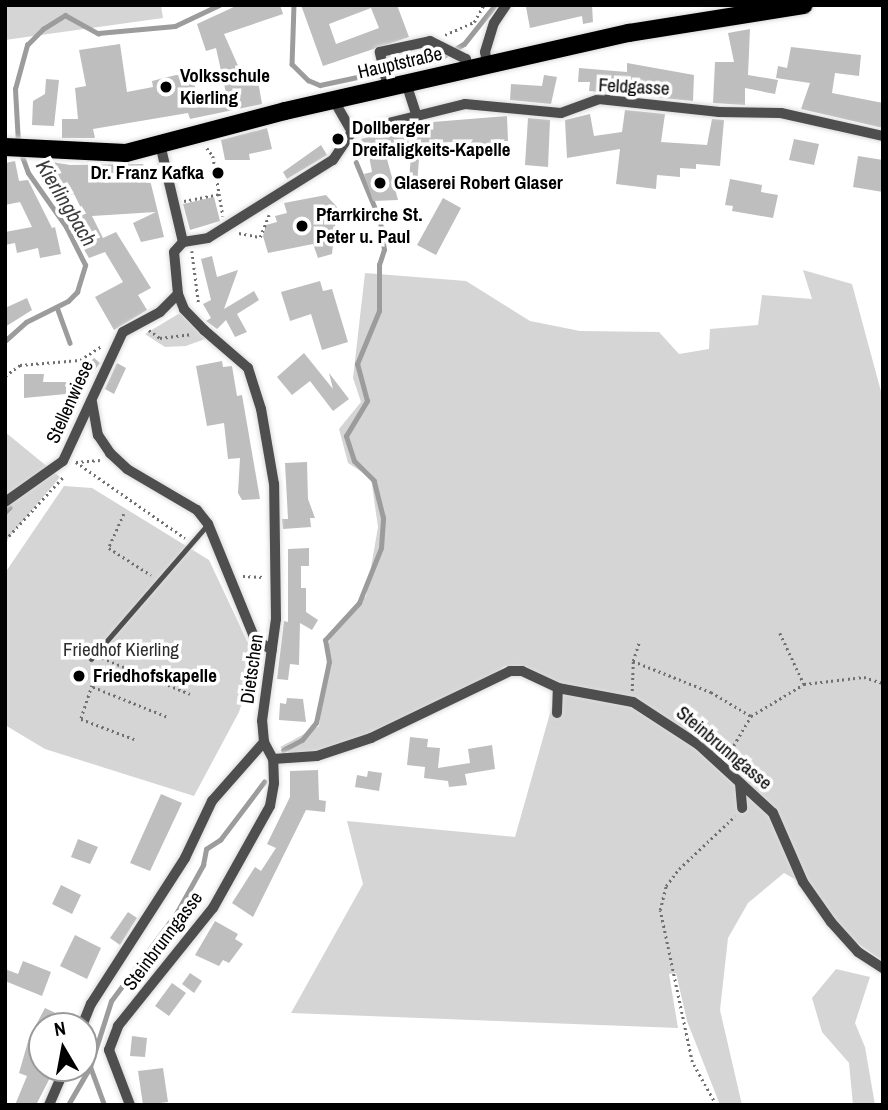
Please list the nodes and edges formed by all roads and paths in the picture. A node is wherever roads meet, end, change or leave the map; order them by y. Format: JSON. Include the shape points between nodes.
{"nodes":[{"id":1,"x":484,"y":5,"type":"edge"},
{"id":2,"x":506,"y":5,"type":"edge"},
{"id":3,"x":804,"y":5,"type":"edge"},
{"id":4,"x":736,"y":10,"type":"edge"},
{"id":5,"x":439,"y":44,"type":"junction"},
{"id":6,"x":464,"y":62,"type":"junction"},
{"id":7,"x":487,"y":64,"type":"junction"},
{"id":8,"x":393,"y":83,"type":"junction"},
{"id":9,"x":333,"y":99,"type":"junction"},
{"id":10,"x":416,"y":114,"type":"junction"},
{"id":11,"x":352,"y":132,"type":"junction"},
{"id":12,"x":883,"y":136,"type":"edge"},
{"id":13,"x":160,"y":144,"type":"junction"},
{"id":14,"x":14,"y":147,"type":"edge"},
{"id":15,"x":207,"y":148,"type":"dead end"},
{"id":16,"x":219,"y":194,"type":"junction"},
{"id":17,"x":174,"y":203,"type":"junction"},
{"id":18,"x":221,"y":207,"type":"dead end"},
{"id":19,"x":273,"y":209,"type":"dead end"},
{"id":20,"x":260,"y":237,"type":"dead end"},
{"id":21,"x":183,"y":242,"type":"junction"},
{"id":22,"x":178,"y":294,"type":"junction"},
{"id":23,"x":202,"y":311,"type":"dead end"},
{"id":24,"x":142,"y":322,"type":"junction"},
{"id":25,"x":204,"y":330,"type":"junction"},
{"id":26,"x":123,"y":332,"type":"junction"},
{"id":27,"x":5,"y":376,"type":"edge"},
{"id":28,"x":92,"y":402,"type":"junction"},
{"id":29,"x":99,"y":461,"type":"dead end"},
{"id":30,"x":5,"y":502,"type":"edge"},
{"id":31,"x":124,"y":514,"type":"dead end"},
{"id":32,"x":208,"y":524,"type":"junction"},
{"id":33,"x":190,"y":541,"type":"junction"},
{"id":34,"x":228,"y":568,"type":"junction"},
{"id":35,"x":276,"y":575,"type":"junction"},
{"id":36,"x":157,"y":579,"type":"junction"},
{"id":37,"x":780,"y":633,"type":"dead end"},
{"id":38,"x":639,"y":643,"type":"dead end"},
{"id":39,"x":272,"y":650,"type":"junction"},
{"id":40,"x":93,"y":657,"type":"junction"},
{"id":41,"x":633,"y":661,"type":"junction"},
{"id":42,"x":883,"y":683,"type":"edge"},
{"id":43,"x":804,"y":684,"type":"junction"},
{"id":44,"x":93,"y":687,"type":"junction"},
{"id":45,"x":558,"y":688,"type":"junction"},
{"id":46,"x":190,"y":694,"type":"dead end"},
{"id":47,"x":633,"y":702,"type":"junction"},
{"id":48,"x":556,"y":713,"type":"dead end"},
{"id":49,"x":168,"y":716,"type":"dead end"},
{"id":50,"x":751,"y":716,"type":"junction"},
{"id":51,"x":134,"y":739,"type":"dead end"},
{"id":52,"x":264,"y":742,"type":"junction"},
{"id":53,"x":273,"y":759,"type":"junction"},
{"id":54,"x":722,"y":766,"type":"junction"},
{"id":55,"x":740,"y":783,"type":"junction"},
{"id":56,"x":742,"y":808,"type":"joint"},
{"id":57,"x":883,"y":968,"type":"edge"},
{"id":58,"x":88,"y":1012,"type":"edge"},
{"id":59,"x":59,"y":1082,"type":"edge"},
{"id":60,"x":49,"y":1105,"type":"edge"},
{"id":61,"x":130,"y":1105,"type":"edge"},
{"id":62,"x":716,"y":1105,"type":"edge"}],
"edges":[{"from":1,"to":5,"type":"path","via":[[474,22],[452,29]]},
{"from":2,"to":7,"type":"street","via":[[494,23],[485,52]]},
{"from":3,"to":4,"type":"main road","name":"Hauptstraße"},
{"from":4,"to":7,"type":"main road","name":"Hauptstraße"},
{"from":5,"to":6,"type":"street"},
{"from":5,"to":8,"type":"street","via":[[380,52]]},
{"from":6,"to":7,"type":"main road","name":"Hauptstraße"},
{"from":6,"to":8,"type":"main road","name":"Hauptstraße"},
{"from":8,"to":9,"type":"main road","name":"Hauptstraße"},
{"from":8,"to":10,"type":"street"},
{"from":9,"to":11,"type":"street"},
{"from":9,"to":13,"type":"main road","name":"Hauptstraße"},
{"from":10,"to":11,"type":"street"},
{"from":10,"to":12,"type":"street","name":"Feldgasse","via":[[478,104],[568,113],[599,99],[719,112],[781,113]]},
{"from":11,"to":21,"type":"street","via":[[333,160],[208,238]]},
{"from":13,"to":14,"type":"main road","name":"Hauptstraße","via":[[103,153]]},
{"from":13,"to":17,"type":"street"},
{"from":15,"to":16,"type":"path","via":[[213,156]]},
{"from":16,"to":17,"type":"path"},
{"from":16,"to":18,"type":"path"},
{"from":17,"to":21,"type":"street"},
{"from":19,"to":20,"type":"path"},
{"from":21,"to":22,"type":"street","via":[[174,252]]},
{"from":21,"to":23,"type":"path","via":[[193,252],[196,300]]},
{"from":22,"to":24,"type":"street"},
{"from":22,"to":25,"type":"street","name":"Dietschen","via":[[184,309]]},
{"from":24,"to":25,"type":"path","via":[[160,338]]},
{"from":24,"to":26,"type":"street"},
{"from":25,"to":35,"type":"street","name":"Dietschen","via":[[234,354],[252,377],[274,484]]},
{"from":26,"to":27,"type":"path","via":[[80,360],[20,365]]},
{"from":26,"to":28,"type":"street","name":"Stellenwiese"},
{"from":28,"to":30,"type":"street","name":"Stellenwiese","via":[[63,461]]},
{"from":28,"to":32,"type":"street","via":[[98,435],[110,453],[127,469],[197,510]]},
{"from":29,"to":33,"type":"path","via":[[76,463]]},
{"from":31,"to":36,"type":"path","via":[[108,548]]},
{"from":32,"to":33,"type":"lane"},
{"from":32,"to":34,"type":"street"},
{"from":33,"to":36,"type":"lane"},
{"from":34,"to":35,"type":"path","via":[[245,578]]},
{"from":34,"to":39,"type":"street","via":[[255,639]]},
{"from":35,"to":39,"type":"street","name":"Dietschen"},
{"from":36,"to":40,"type":"lane"},
{"from":37,"to":43,"type":"path"},
{"from":38,"to":41,"type":"path"},
{"from":39,"to":52,"type":"street","name":"Dietschen","via":[[262,721]]},
{"from":40,"to":44,"type":"path"},
{"from":40,"to":46,"type":"path"},
{"from":41,"to":47,"type":"path"},
{"from":41,"to":50,"type":"path","via":[[711,692]]},
{"from":42,"to":43,"type":"path","via":[[864,677]]},
{"from":43,"to":50,"type":"path"},
{"from":44,"to":49,"type":"path"},
{"from":44,"to":51,"type":"path","via":[[80,719]]},
{"from":45,"to":47,"type":"street","name":"Steinbrunngasse"},
{"from":45,"to":48,"type":"street"},
{"from":45,"to":53,"type":"street","name":"Steinbrunngasse","via":[[522,671],[510,671],[370,738],[317,756]]},
{"from":47,"to":54,"type":"street","name":"Steinbrunngasse","via":[[699,745]]},
{"from":50,"to":54,"type":"path"},
{"from":52,"to":53,"type":"street"},
{"from":52,"to":58,"type":"street","via":[[212,801],[185,858]]},
{"from":53,"to":61,"type":"street","name":"Steinbrunngasse","via":[[270,806],[213,908],[118,1026],[110,1050]]},
{"from":54,"to":55,"type":"street","name":"Steinbrunngasse"},
{"from":55,"to":56,"type":"street"},
{"from":55,"to":57,"type":"street","name":"Steinbrunngasse","via":[[772,813],[803,882],[831,922],[858,952]]},
{"from":56,"to":62,"type":"path","via":[[679,869],[666,886],[660,910],[692,1062]]},
{"from":59,"to":60,"type":"street"}]}
